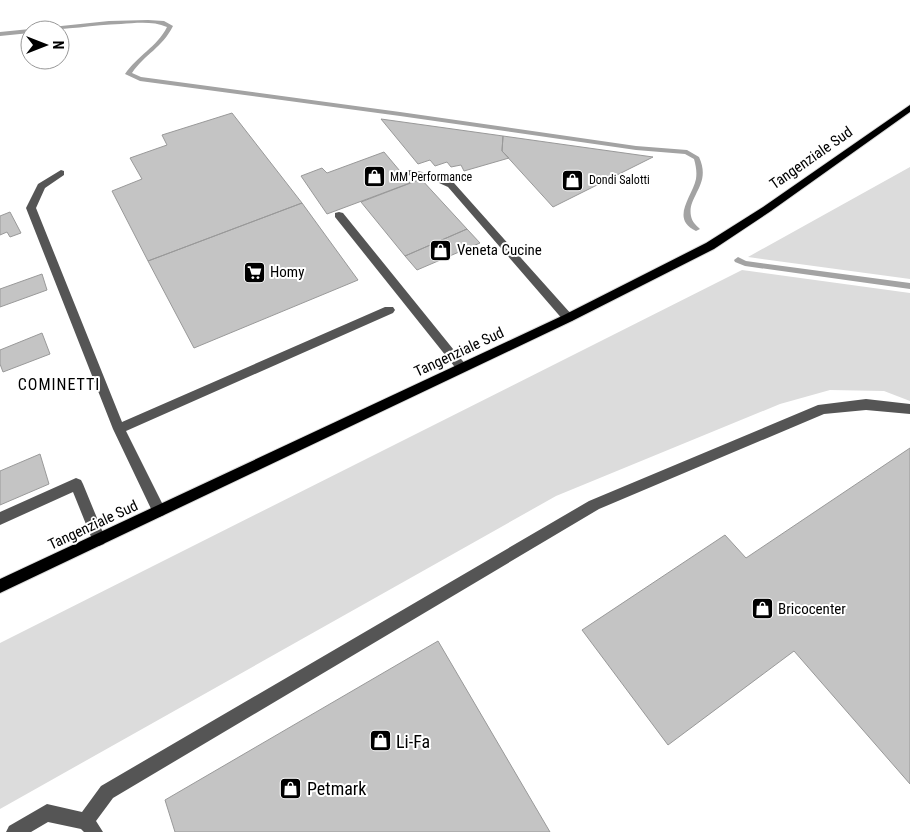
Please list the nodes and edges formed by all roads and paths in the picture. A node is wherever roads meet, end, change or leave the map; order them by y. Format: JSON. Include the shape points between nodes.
{"nodes":[{"id":1,"x":910,"y":108,"type":"edge"},
{"id":2,"x":61,"y":173,"type":"dead end"},
{"id":3,"x":410,"y":173,"type":"dead end"},
{"id":4,"x":338,"y":215,"type":"dead end"},
{"id":5,"x":389,"y":310,"type":"dead end"},
{"id":6,"x":568,"y":318,"type":"junction"},
{"id":7,"x":462,"y":368,"type":"junction"},
{"id":8,"x":910,"y":409,"type":"edge"},
{"id":9,"x":119,"y":429,"type":"junction"},
{"id":10,"x":159,"y":512,"type":"junction"},
{"id":11,"x":0,"y":519,"type":"edge"},
{"id":12,"x":99,"y":540,"type":"junction"},
{"id":13,"x":0,"y":586,"type":"edge"},
{"id":14,"x":90,"y":827,"type":"edge"},
{"id":15,"x":14,"y":832,"type":"edge"}],
"edges":[{"from":1,"to":6,"type":"main road","name":"Tangenziale Sud","via":[[710,246]]},
{"from":2,"to":9,"type":"street","via":[[41,186],[31,208]]},
{"from":3,"to":6,"type":"street","via":[[436,176],[452,185]]},
{"from":4,"to":7,"type":"street"},
{"from":5,"to":9,"type":"street"},
{"from":6,"to":7,"type":"main road","name":"Tangenziale Sud"},
{"from":7,"to":10,"type":"main road","name":"Tangenziale Sud"},
{"from":8,"to":14,"type":"street","via":[[882,404],[852,404],[822,409],[594,505],[107,792]]},
{"from":9,"to":10,"type":"street"},
{"from":10,"to":12,"type":"main road","name":"Tangenziale Sud"},
{"from":11,"to":12,"type":"street","via":[[76,484]]},
{"from":12,"to":13,"type":"main road","name":"Tangenziale Sud"},
{"from":14,"to":15,"type":"street","via":[[47,813]]}]}
